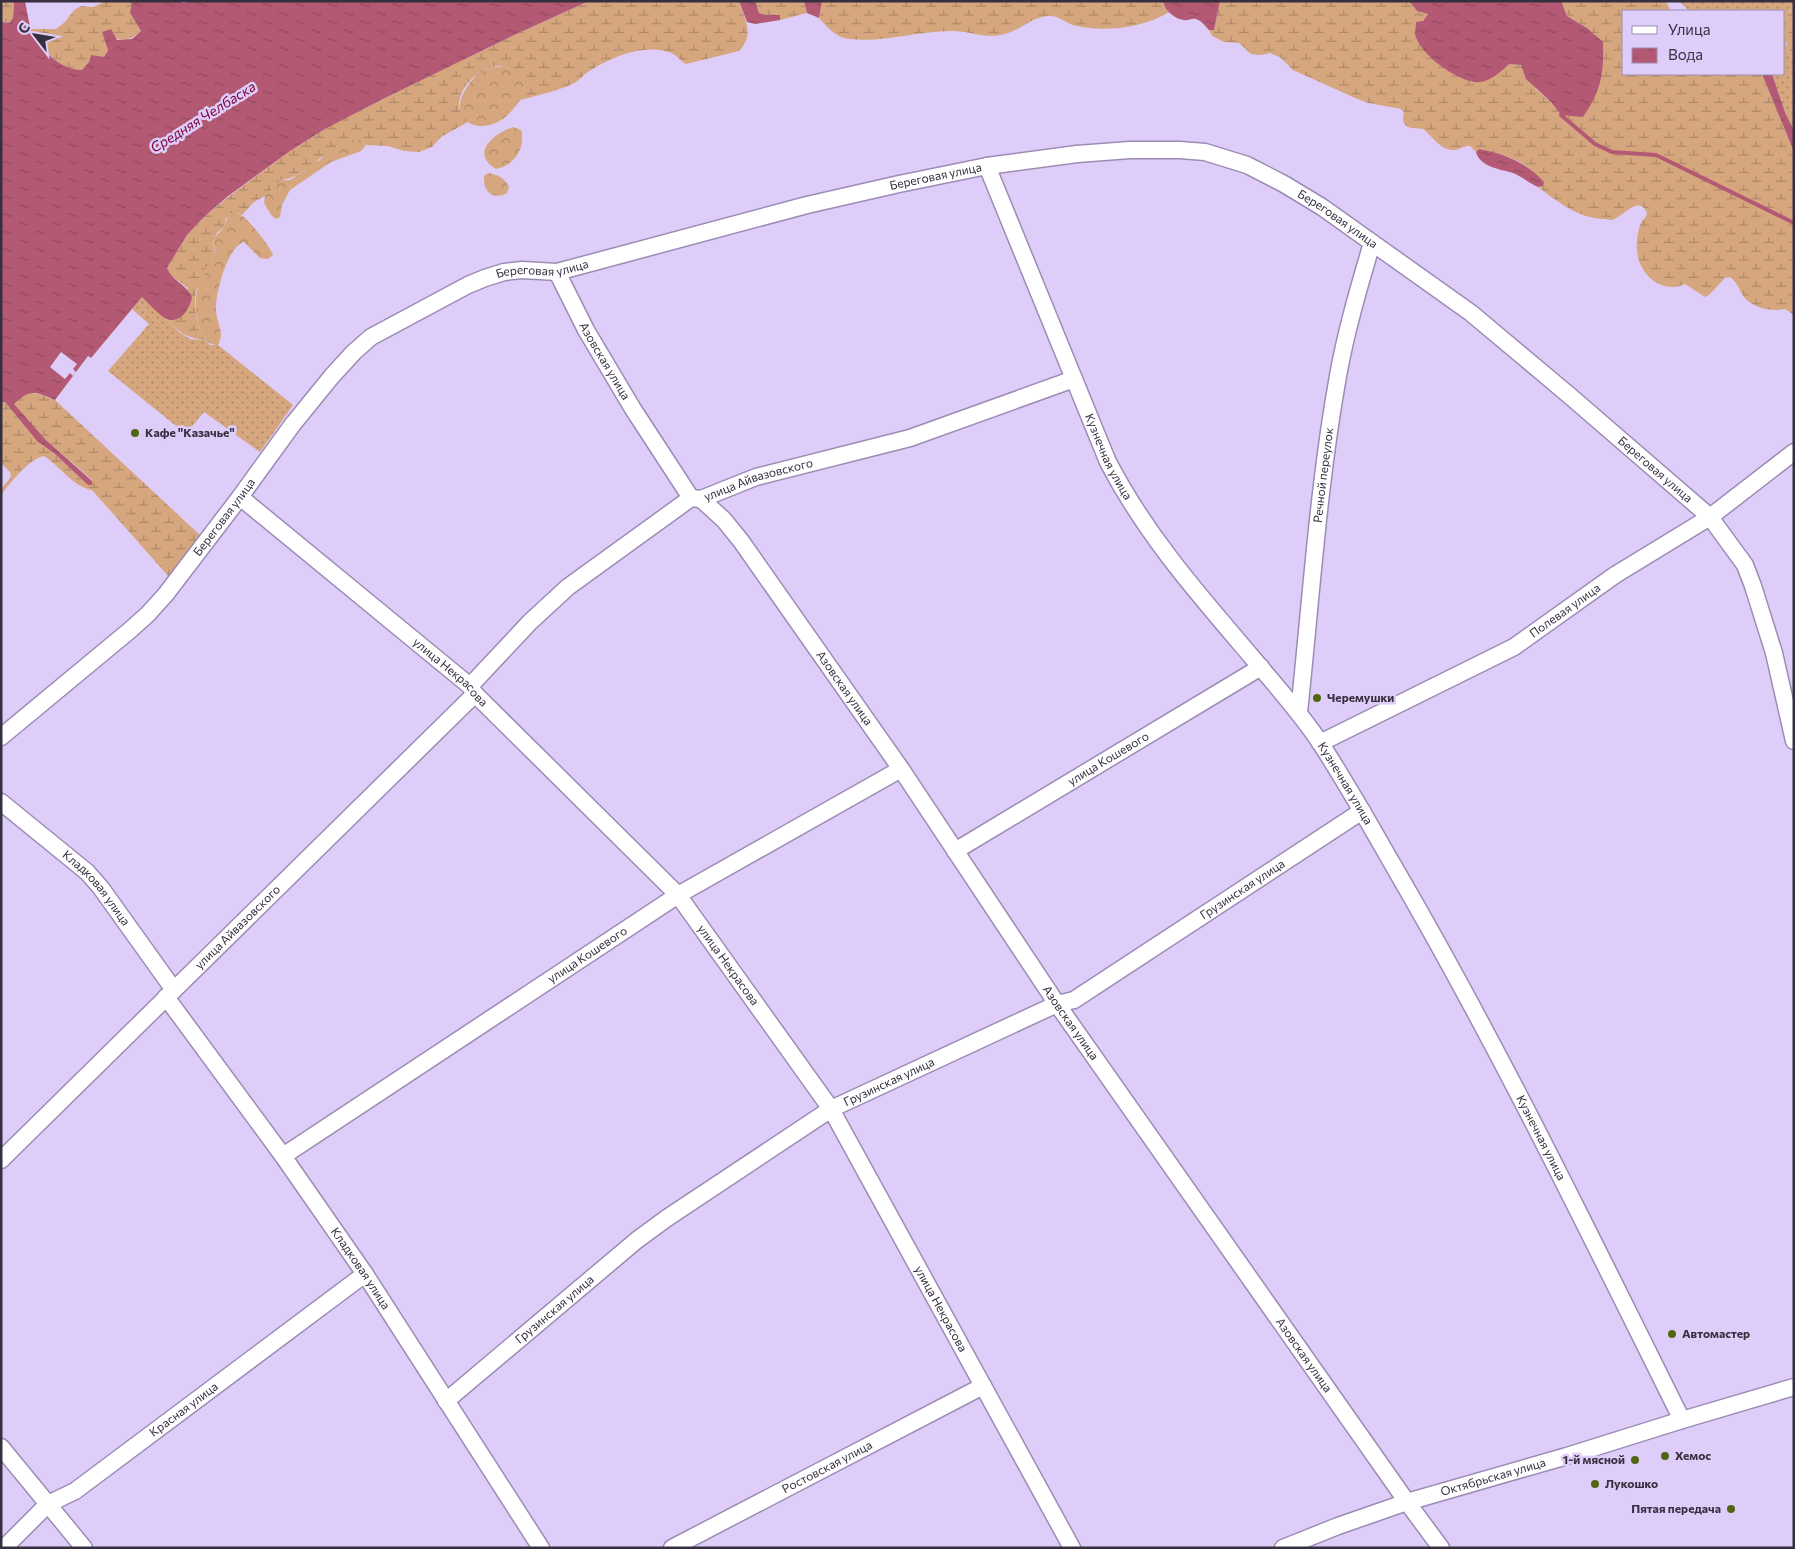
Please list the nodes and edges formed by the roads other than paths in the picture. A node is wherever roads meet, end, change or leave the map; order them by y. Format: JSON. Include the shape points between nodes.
{"nodes":[{"id":1,"x":987,"y":166,"type":"junction"},
{"id":2,"x":1372,"y":243,"type":"junction"},
{"id":3,"x":557,"y":272,"type":"junction"},
{"id":4,"x":1074,"y":378,"type":"junction"},
{"id":5,"x":1794,"y":452,"type":"edge"},
{"id":6,"x":240,"y":497,"type":"junction"},
{"id":7,"x":696,"y":498,"type":"junction"},
{"id":8,"x":1710,"y":517,"type":"junction"},
{"id":9,"x":1261,"y":667,"type":"junction"},
{"id":10,"x":472,"y":690,"type":"junction"},
{"id":11,"x":1299,"y":712,"type":"junction"},
{"id":12,"x":1,"y":737,"type":"edge"},
{"id":13,"x":1794,"y":741,"type":"edge"},
{"id":14,"x":1320,"y":743,"type":"junction"},
{"id":15,"x":900,"y":769,"type":"junction"},
{"id":16,"x":1,"y":802,"type":"edge"},
{"id":17,"x":1362,"y":811,"type":"junction"},
{"id":18,"x":955,"y":851,"type":"junction"},
{"id":19,"x":678,"y":895,"type":"junction"},
{"id":20,"x":170,"y":994,"type":"junction"},
{"id":21,"x":1057,"y":1004,"type":"junction"},
{"id":22,"x":831,"y":1110,"type":"junction"},
{"id":23,"x":283,"y":1156,"type":"junction"},
{"id":24,"x":1,"y":1160,"type":"edge"},
{"id":25,"x":365,"y":1274,"type":"junction"},
{"id":26,"x":983,"y":1386,"type":"junction"},
{"id":27,"x":1794,"y":1387,"type":"edge"},
{"id":28,"x":446,"y":1401,"type":"junction"},
{"id":29,"x":1682,"y":1420,"type":"junction"},
{"id":30,"x":1,"y":1447,"type":"edge"},
{"id":31,"x":1407,"y":1502,"type":"junction"},
{"id":32,"x":48,"y":1504,"type":"junction"},
{"id":33,"x":4,"y":1548,"type":"edge"},
{"id":34,"x":84,"y":1548,"type":"edge"},
{"id":35,"x":541,"y":1548,"type":"edge"},
{"id":36,"x":672,"y":1548,"type":"edge"},
{"id":37,"x":1072,"y":1548,"type":"edge"},
{"id":38,"x":1283,"y":1548,"type":"edge"},
{"id":39,"x":1441,"y":1548,"type":"edge"}],
"edges":[{"from":1,"to":2,"type":"street","name":"Береговая улица","via":[[1121,151],[1205,152],[1261,172],[1322,207]]},
{"from":1,"to":3,"type":"street","name":"Береговая улица","via":[[808,205]]},
{"from":1,"to":4,"type":"street","name":"Кузнечная улица"},
{"from":2,"to":8,"type":"street","name":"Береговая улица","via":[[1497,334]]},
{"from":2,"to":11,"type":"street","name":"Речной переулок","via":[[1338,376],[1323,482]]},
{"from":3,"to":6,"type":"street","name":"Береговая улица","via":[[522,270],[485,278],[371,337],[338,370],[293,424]]},
{"from":3,"to":7,"type":"street","name":"Азовская улица","via":[[586,330],[633,409]]},
{"from":4,"to":7,"type":"street","name":"улица Айвазовского","via":[[910,438],[756,477]]},
{"from":4,"to":9,"type":"street","name":"Кузнечная улица","via":[[1108,462],[1135,510],[1158,545]]},
{"from":5,"to":8,"type":"street","name":"Полевая улица"},
{"from":6,"to":10,"type":"street","name":"улица Некрасова"},
{"from":6,"to":12,"type":"street","name":"Береговая улица","via":[[148,614]]},
{"from":7,"to":10,"type":"street","name":"улица Айвазовского","via":[[562,592],[530,622]]},
{"from":7,"to":15,"type":"street","name":"Азовская улица","via":[[724,520],[741,541]]},
{"from":8,"to":13,"type":"street","name":"Береговая улица","via":[[1744,565],[1753,586],[1774,653]]},
{"from":8,"to":14,"type":"street","name":"Полевая улица","via":[[1615,575],[1514,647]]},
{"from":9,"to":11,"type":"street","name":"Кузнечная улица"},
{"from":9,"to":18,"type":"street","name":"улица Кошевого"},
{"from":10,"to":19,"type":"street","name":"улица Некрасова"},
{"from":10,"to":20,"type":"street","name":"улица Айвазовского"},
{"from":11,"to":14,"type":"street","name":"Кузнечная улица"},
{"from":14,"to":17,"type":"street","name":"Кузнечная улица"},
{"from":15,"to":18,"type":"street","name":"Азовская улица"},
{"from":15,"to":19,"type":"street","name":"улица Кошевого"},
{"from":16,"to":20,"type":"street","name":"Кладковая улица","via":[[102,888]]},
{"from":17,"to":21,"type":"street","name":"Грузинская улица","via":[[1074,1000]]},
{"from":17,"to":29,"type":"street","name":"Кузнечная улица","via":[[1444,952],[1502,1061]]},
{"from":18,"to":21,"type":"street","name":"Азовская улица"},
{"from":19,"to":22,"type":"street","name":"улица Некрасова"},
{"from":19,"to":23,"type":"street","name":"улица Кошевого"},
{"from":20,"to":23,"type":"street","name":"Кладковая улица"},
{"from":20,"to":24,"type":"street","name":"улица Айвазовского"},
{"from":21,"to":22,"type":"street","name":"Грузинская улица"},
{"from":21,"to":31,"type":"street","name":"Азовская улица"},
{"from":22,"to":26,"type":"street","name":"улица Некрасова"},
{"from":22,"to":28,"type":"street","name":"Грузинская улица","via":[[637,1240]]},
{"from":23,"to":25,"type":"street","name":"Кладковая улица"},
{"from":25,"to":28,"type":"street","name":"Кладковая улица"},
{"from":25,"to":32,"type":"street","name":"Красная улица","via":[[76,1490]]},
{"from":26,"to":36,"type":"street","name":"Ростовская улица"},
{"from":26,"to":37,"type":"street","name":"улица Некрасова"},
{"from":27,"to":29,"type":"street","name":"Октябрьская улица"},
{"from":28,"to":35,"type":"street","name":"Кладковая улица"},
{"from":29,"to":31,"type":"street","name":"Октябрьская улица"},
{"from":30,"to":32,"type":"street"},
{"from":31,"to":38,"type":"street","name":"Октябрьская улица"},
{"from":31,"to":39,"type":"street","name":"Азовская улица"},
{"from":32,"to":33,"type":"street","name":"Красная улица"},
{"from":32,"to":34,"type":"street"}]}
